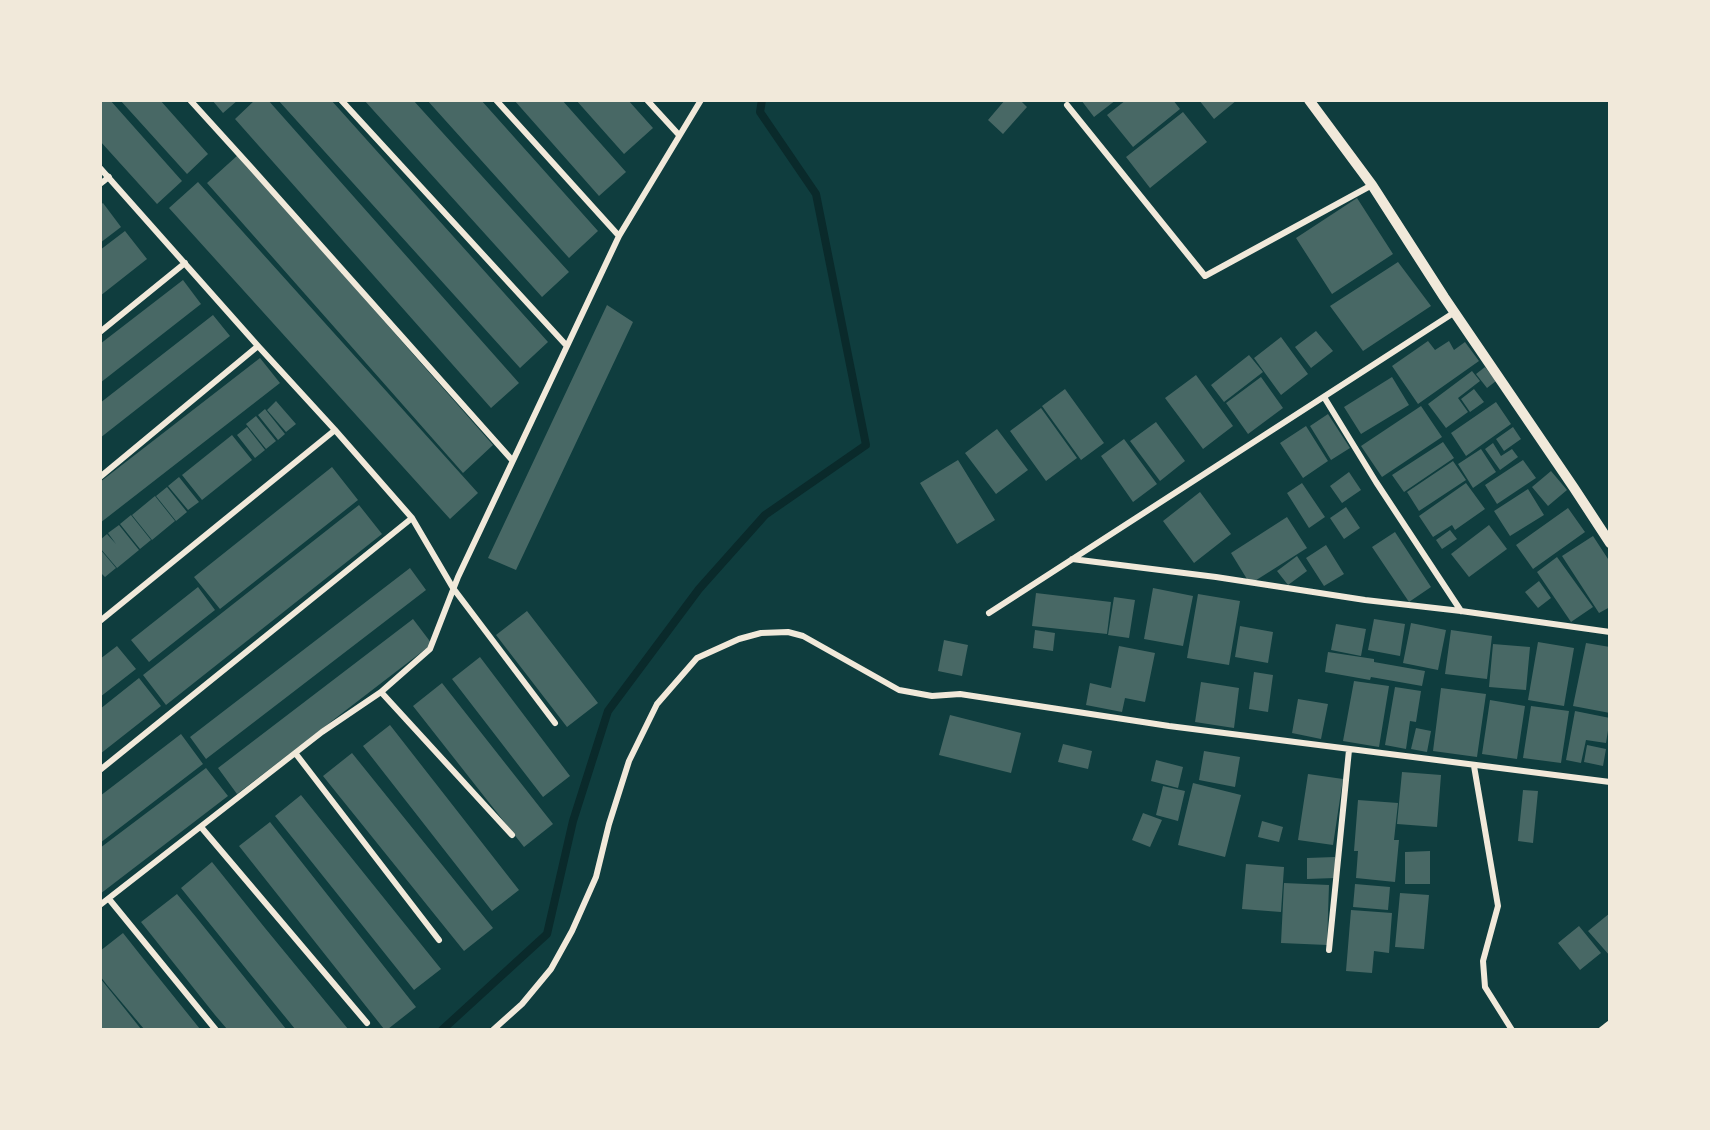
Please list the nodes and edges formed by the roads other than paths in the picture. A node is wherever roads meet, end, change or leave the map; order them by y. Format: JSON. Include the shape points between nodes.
{"nodes":[{"id":1,"x":190,"y":100,"type":"edge"},
{"id":2,"x":341,"y":100,"type":"edge"},
{"id":3,"x":496,"y":100,"type":"edge"},
{"id":4,"x":647,"y":100,"type":"edge"},
{"id":5,"x":700,"y":100,"type":"edge"},
{"id":6,"x":1309,"y":100,"type":"edge"},
{"id":7,"x":1067,"y":105,"type":"dead end"},
{"id":8,"x":679,"y":135,"type":"junction"},
{"id":9,"x":100,"y":168,"type":"edge"},
{"id":10,"x":110,"y":177,"type":"junction"},
{"id":11,"x":100,"y":184,"type":"edge"},
{"id":12,"x":1372,"y":185,"type":"junction"},
{"id":13,"x":619,"y":236,"type":"junction"},
{"id":14,"x":185,"y":263,"type":"junction"},
{"id":15,"x":1455,"y":312,"type":"junction"},
{"id":16,"x":100,"y":332,"type":"edge"},
{"id":17,"x":566,"y":345,"type":"junction"},
{"id":18,"x":258,"y":346,"type":"junction"},
{"id":19,"x":1323,"y":397,"type":"junction"},
{"id":20,"x":335,"y":430,"type":"junction"},
{"id":21,"x":512,"y":460,"type":"junction"},
{"id":22,"x":100,"y":477,"type":"edge"},
{"id":23,"x":412,"y":518,"type":"junction"},
{"id":24,"x":1610,"y":543,"type":"edge"},
{"id":25,"x":1072,"y":560,"type":"junction"},
{"id":26,"x":453,"y":588,"type":"junction"},
{"id":27,"x":1461,"y":610,"type":"junction"},
{"id":28,"x":989,"y":613,"type":"dead end"},
{"id":29,"x":100,"y":621,"type":"edge"},
{"id":30,"x":1610,"y":632,"type":"edge"},
{"id":31,"x":381,"y":692,"type":"junction"},
{"id":32,"x":555,"y":723,"type":"dead end"},
{"id":33,"x":1349,"y":750,"type":"junction"},
{"id":34,"x":296,"y":754,"type":"junction"},
{"id":35,"x":1474,"y":766,"type":"junction"},
{"id":36,"x":100,"y":770,"type":"edge"},
{"id":37,"x":1610,"y":782,"type":"edge"},
{"id":38,"x":201,"y":827,"type":"junction"},
{"id":39,"x":512,"y":835,"type":"dead end"},
{"id":40,"x":109,"y":899,"type":"junction"},
{"id":41,"x":100,"y":905,"type":"edge"},
{"id":42,"x":439,"y":940,"type":"dead end"},
{"id":43,"x":1329,"y":951,"type":"dead end"},
{"id":44,"x":366,"y":1023,"type":"dead end"},
{"id":45,"x":1610,"y":1023,"type":"edge"},
{"id":46,"x":216,"y":1029,"type":"edge"},
{"id":47,"x":493,"y":1029,"type":"edge"},
{"id":48,"x":1512,"y":1029,"type":"edge"},
{"id":49,"x":1601,"y":1029,"type":"edge"}],
"edges":[{"from":1,"to":21,"type":"street"},
{"from":2,"to":17,"type":"street"},
{"from":3,"to":13,"type":"street"},
{"from":4,"to":8,"type":"street"},
{"from":5,"to":8,"type":"street"},
{"from":6,"to":12,"type":"street"},
{"from":7,"to":12,"type":"street","via":[[1205,276]]},
{"from":8,"to":13,"type":"street"},
{"from":9,"to":10,"type":"street"},
{"from":10,"to":11,"type":"street"},
{"from":10,"to":14,"type":"street"},
{"from":12,"to":15,"type":"street"},
{"from":13,"to":17,"type":"street"},
{"from":14,"to":16,"type":"street"},
{"from":14,"to":18,"type":"street"},
{"from":15,"to":19,"type":"street"},
{"from":15,"to":24,"type":"street"},
{"from":17,"to":21,"type":"street"},
{"from":18,"to":20,"type":"street"},
{"from":18,"to":22,"type":"street"},
{"from":19,"to":25,"type":"street"},
{"from":19,"to":27,"type":"street"},
{"from":20,"to":23,"type":"street"},
{"from":20,"to":29,"type":"street"},
{"from":21,"to":26,"type":"street"},
{"from":23,"to":26,"type":"street"},
{"from":23,"to":36,"type":"street"},
{"from":25,"to":27,"type":"street"},
{"from":25,"to":28,"type":"street"},
{"from":26,"to":31,"type":"street","via":[[430,649]]},
{"from":26,"to":32,"type":"street"},
{"from":27,"to":30,"type":"street"},
{"from":31,"to":34,"type":"street"},
{"from":31,"to":39,"type":"street"},
{"from":33,"to":35,"type":"street"},
{"from":33,"to":43,"type":"street"},
{"from":33,"to":47,"type":"street","via":[[960,694],[932,696],[899,690],[803,636],[761,633],[739,639],[697,658],[657,704],[630,761],[596,877],[572,931],[551,969],[522,1004]]},
{"from":34,"to":38,"type":"street"},
{"from":34,"to":42,"type":"street"},
{"from":35,"to":37,"type":"street"},
{"from":35,"to":48,"type":"street","via":[[1498,906],[1483,961],[1485,987]]},
{"from":38,"to":40,"type":"street"},
{"from":38,"to":44,"type":"street"},
{"from":40,"to":41,"type":"street"},
{"from":40,"to":46,"type":"street"},
{"from":45,"to":49,"type":"street"}]}
